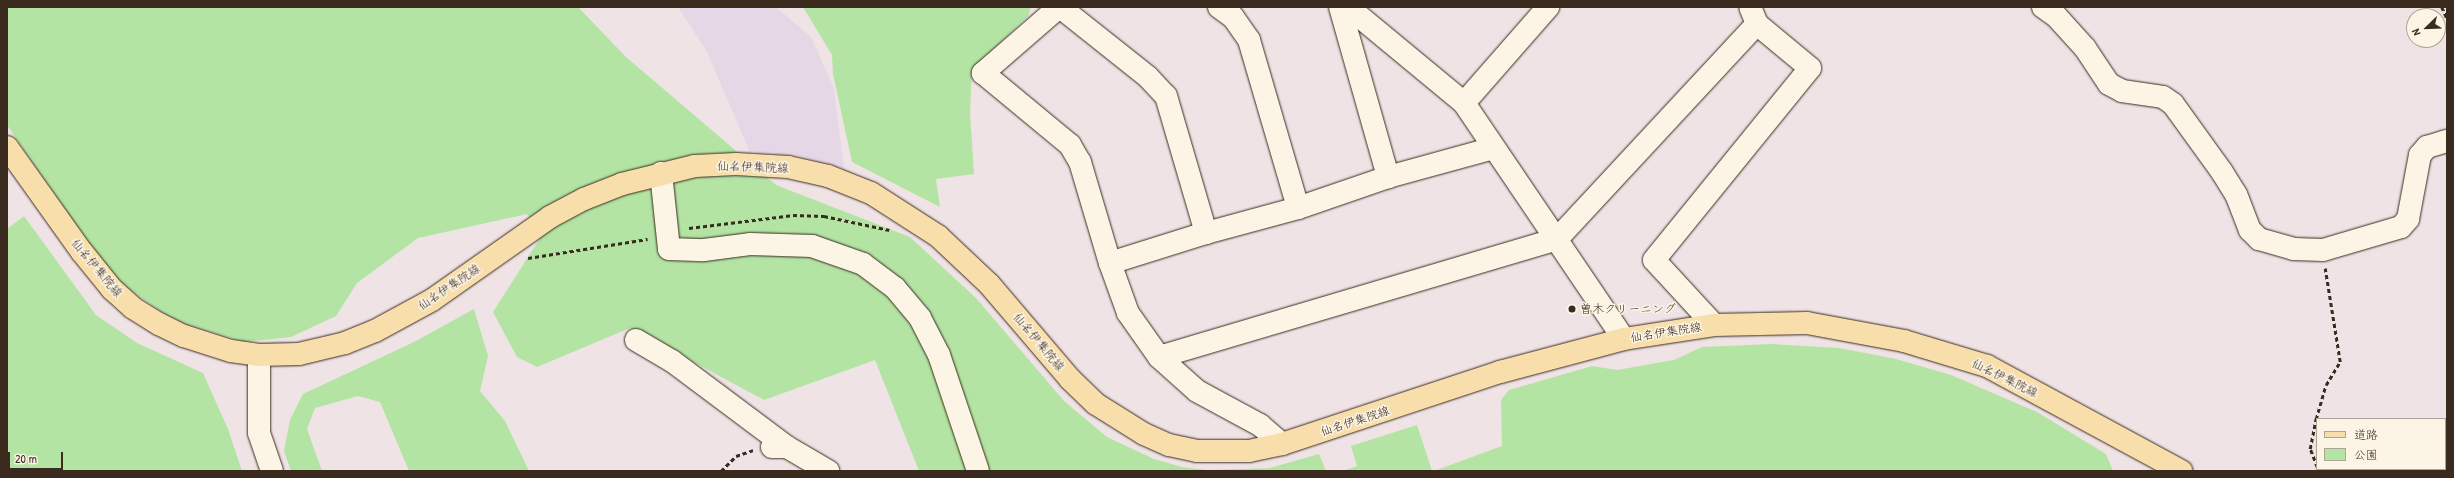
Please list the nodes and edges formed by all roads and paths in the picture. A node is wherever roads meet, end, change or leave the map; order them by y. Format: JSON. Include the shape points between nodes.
{"nodes":[{"id":1,"x":1059,"y":7,"type":"edge"},
{"id":2,"x":1219,"y":7,"type":"edge"},
{"id":3,"x":1340,"y":7,"type":"edge"},
{"id":4,"x":1348,"y":7,"type":"edge"},
{"id":5,"x":1548,"y":7,"type":"edge"},
{"id":6,"x":2043,"y":7,"type":"edge"},
{"id":7,"x":2442,"y":7,"type":"edge"},
{"id":8,"x":1753,"y":16,"type":"edge"},
{"id":9,"x":2447,"y":18,"type":"edge"},
{"id":10,"x":1464,"y":103,"type":"junction"},
{"id":11,"x":2447,"y":141,"type":"edge"},
{"id":12,"x":7,"y":146,"type":"edge"},
{"id":13,"x":1494,"y":148,"type":"junction"},
{"id":14,"x":661,"y":173,"type":"junction"},
{"id":15,"x":1388,"y":177,"type":"junction"},
{"id":16,"x":1298,"y":208,"type":"junction"},
{"id":17,"x":893,"y":231,"type":"dead end"},
{"id":18,"x":1206,"y":233,"type":"junction"},
{"id":19,"x":667,"y":234,"type":"junction"},
{"id":20,"x":1557,"y":239,"type":"junction"},
{"id":21,"x":2323,"y":250,"type":"junction"},
{"id":22,"x":520,"y":260,"type":"dead end"},
{"id":23,"x":1110,"y":263,"type":"junction"},
{"id":24,"x":1714,"y":325,"type":"junction"},
{"id":25,"x":1624,"y":339,"type":"junction"},
{"id":26,"x":636,"y":340,"type":"dead end"},
{"id":27,"x":259,"y":355,"type":"junction"},
{"id":28,"x":1159,"y":357,"type":"junction"},
{"id":29,"x":2316,"y":418,"type":"edge"},
{"id":30,"x":2316,"y":419,"type":"edge"},
{"id":31,"x":1282,"y":444,"type":"junction"},
{"id":32,"x":764,"y":446,"type":"joint"},
{"id":33,"x":787,"y":447,"type":"junction"},
{"id":34,"x":2316,"y":462,"type":"edge"},
{"id":35,"x":272,"y":471,"type":"edge"},
{"id":36,"x":721,"y":471,"type":"edge"},
{"id":37,"x":828,"y":471,"type":"edge"},
{"id":38,"x":978,"y":471,"type":"edge"},
{"id":39,"x":2181,"y":471,"type":"edge"}],
"edges":[{"from":1,"to":18,"type":"street","via":[[1148,77],[1166,96]]},
{"from":1,"to":23,"type":"street","via":[[983,73],[1070,145],[1080,162]]},
{"from":2,"to":16,"type":"street","via":[[1233,17],[1249,40]]},
{"from":3,"to":15,"type":"street"},
{"from":4,"to":10,"type":"street"},
{"from":5,"to":10,"type":"street"},
{"from":6,"to":21,"type":"street","via":[[2056,16],[2085,48],[2109,84],[2122,91],[2163,97],[2172,104],[2222,172],[2236,194],[2250,230],[2259,238],[2294,249]]},
{"from":7,"to":9,"type":"path"},
{"from":8,"to":20,"type":"street"},
{"from":8,"to":24,"type":"street","via":[[1810,68],[1654,260]]},
{"from":10,"to":13,"type":"street"},
{"from":11,"to":21,"type":"street","via":[[2427,147],[2420,155],[2408,219],[2401,227]]},
{"from":12,"to":27,"type":"main road","name":"仙名伊集院線","via":[[82,252],[112,289],[133,308],[184,336],[231,351]]},
{"from":13,"to":15,"type":"street"},
{"from":13,"to":20,"type":"street"},
{"from":14,"to":19,"type":"street"},
{"from":14,"to":27,"type":"main road","name":"仙名伊集院線","via":[[609,189],[550,217],[432,300],[375,331],[322,350],[299,354]]},
{"from":14,"to":31,"type":"main road","name":"仙名伊集院線","via":[[695,166],[736,164],[788,167],[828,176],[871,193],[938,236],[964,258],[1070,379],[1096,404],[1118,420],[1163,442],[1197,451],[1249,451]]},
{"from":15,"to":16,"type":"street"},
{"from":16,"to":18,"type":"street"},
{"from":17,"to":19,"type":"path","via":[[824,216],[793,215]]},
{"from":18,"to":23,"type":"street"},
{"from":19,"to":22,"type":"path"},
{"from":19,"to":38,"type":"street","via":[[669,249],[704,250],[750,244],[812,246],[863,264],[895,288],[920,318],[939,355]]},
{"from":20,"to":25,"type":"street"},
{"from":20,"to":28,"type":"street"},
{"from":21,"to":29,"type":"path","via":[[2326,284],[2340,362],[2326,385]]},
{"from":23,"to":28,"type":"street","via":[[1128,313]]},
{"from":24,"to":25,"type":"main road","name":"仙名伊集院線"},
{"from":24,"to":39,"type":"main road","name":"仙名伊集院線","via":[[1807,323],[1904,341],[1949,353],[1987,366]]},
{"from":25,"to":31,"type":"main road","name":"仙名伊集院線","via":[[1500,372]]},
{"from":26,"to":33,"type":"street","via":[[672,361]]},
{"from":27,"to":35,"type":"street","via":[[259,433]]},
{"from":28,"to":31,"type":"street","via":[[1197,391],[1260,425]]},
{"from":30,"to":34,"type":"path","via":[[2310,449]]},
{"from":32,"to":33,"type":"street"},
{"from":32,"to":36,"type":"path","via":[[736,456]]},
{"from":33,"to":37,"type":"street"}]}
